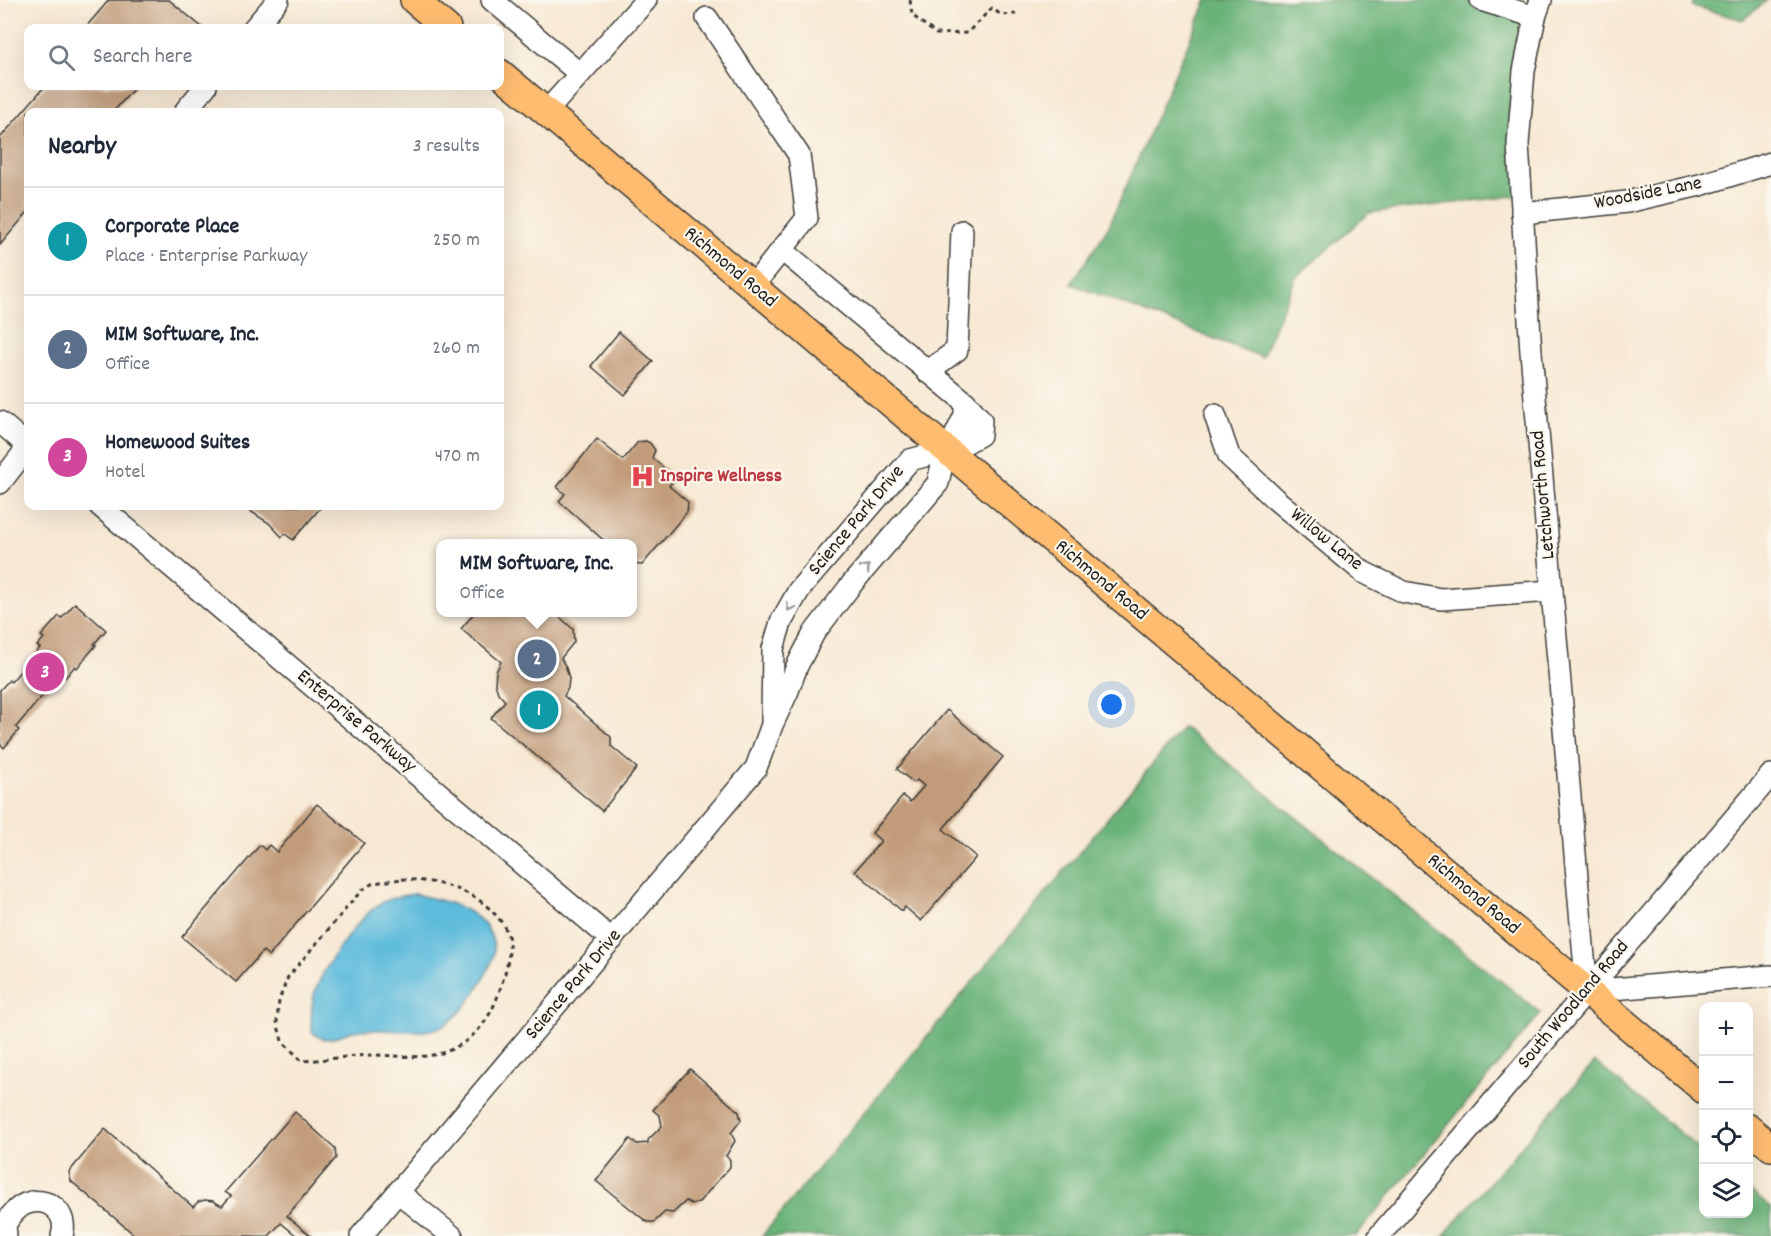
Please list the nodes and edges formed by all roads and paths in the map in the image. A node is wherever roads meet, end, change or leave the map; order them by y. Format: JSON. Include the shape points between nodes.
{"nodes":[{"id":1,"x":278,"y":0,"type":"edge"},
{"id":2,"x":414,"y":0,"type":"edge"},
{"id":3,"x":492,"y":0,"type":"edge"},
{"id":4,"x":646,"y":0,"type":"edge"},
{"id":5,"x":910,"y":0,"type":"edge"},
{"id":6,"x":1481,"y":0,"type":"edge"},
{"id":7,"x":1538,"y":8,"type":"edge"},
{"id":8,"x":1016,"y":14,"type":"dead end"},
{"id":9,"x":706,"y":18,"type":"dead end"},
{"id":10,"x":257,"y":24,"type":"edge"},
{"id":11,"x":442,"y":24,"type":"edge"},
{"id":12,"x":580,"y":74,"type":"junction"},
{"id":13,"x":504,"y":76,"type":"edge"},
{"id":14,"x":203,"y":90,"type":"edge"},
{"id":15,"x":188,"y":108,"type":"edge"},
{"id":16,"x":546,"y":112,"type":"junction"},
{"id":17,"x":1771,"y":163,"type":"edge"},
{"id":18,"x":1522,"y":213,"type":"junction"},
{"id":19,"x":962,"y":231,"type":"dead end"},
{"id":20,"x":782,"y":249,"type":"junction"},
{"id":21,"x":752,"y":287,"type":"junction"},
{"id":22,"x":927,"y":372,"type":"junction"},
{"id":23,"x":1215,"y":416,"type":"dead end"},
{"id":24,"x":0,"y":422,"type":"edge"},
{"id":25,"x":24,"y":443,"type":"edge"},
{"id":26,"x":945,"y":451,"type":"junction"},
{"id":27,"x":24,"y":452,"type":"edge"},
{"id":28,"x":0,"y":483,"type":"edge"},
{"id":29,"x":105,"y":510,"type":"edge"},
{"id":30,"x":1552,"y":591,"type":"junction"},
{"id":31,"x":772,"y":725,"type":"junction"},
{"id":32,"x":1771,"y":775,"type":"edge"},
{"id":33,"x":612,"y":940,"type":"junction"},
{"id":34,"x":1771,"y":976,"type":"edge"},
{"id":35,"x":1587,"y":990,"type":"junction"},
{"id":36,"x":457,"y":1047,"type":"joint"},
{"id":37,"x":1699,"y":1085,"type":"edge"},
{"id":38,"x":1753,"y":1131,"type":"edge"},
{"id":39,"x":1771,"y":1147,"type":"edge"},
{"id":40,"x":398,"y":1192,"type":"junction"},
{"id":41,"x":6,"y":1236,"type":"edge"},
{"id":42,"x":62,"y":1236,"type":"edge"},
{"id":43,"x":361,"y":1236,"type":"edge"},
{"id":44,"x":452,"y":1236,"type":"edge"},
{"id":45,"x":1379,"y":1236,"type":"edge"}],
"edges":[{"from":1,"to":10,"type":"street"},
{"from":2,"to":11,"type":"main road"},
{"from":3,"to":12,"type":"street"},
{"from":4,"to":12,"type":"street"},
{"from":5,"to":8,"type":"path","via":[[912,15],[936,34],[967,33],[992,8],[1001,15]]},
{"from":6,"to":7,"type":"street"},
{"from":7,"to":18,"type":"street","name":"Letchworth Road","via":[[1524,71],[1518,144]]},
{"from":9,"to":20,"type":"street","via":[[799,155],[807,218]]},
{"from":12,"to":16,"type":"street"},
{"from":13,"to":16,"type":"main road","name":"Richmond Road"},
{"from":14,"to":15,"type":"street"},
{"from":16,"to":21,"type":"main road","name":"Richmond Road"},
{"from":17,"to":18,"type":"street","name":"Woodside Lane","via":[[1628,202]]},
{"from":18,"to":30,"type":"street","name":"Letchworth Road"},
{"from":19,"to":22,"type":"street","via":[[957,350]]},
{"from":20,"to":21,"type":"street"},
{"from":20,"to":22,"type":"street"},
{"from":21,"to":26,"type":"main road","name":"Richmond Road"},
{"from":22,"to":26,"type":"street","via":[[981,420],[980,435]]},
{"from":23,"to":30,"type":"street","name":"Willow Lane","via":[[1229,456],[1363,572],[1404,592],[1441,599]]},
{"from":24,"to":25,"type":"street"},
{"from":31,"to":26,"type":"street","name":"Science Park Drive","one_way":true,"via":[[814,633],[938,483]]},
{"from":26,"to":31,"type":"street","name":"Science Park Drive","one_way":true,"via":[[909,460],[798,591],[781,622],[773,649]]},
{"from":26,"to":35,"type":"main road","name":"Richmond Road"},
{"from":27,"to":28,"type":"street"},
{"from":29,"to":33,"type":"street","name":"Enterprise Parkway"},
{"from":30,"to":35,"type":"street","name":"Letchworth Road"},
{"from":31,"to":33,"type":"street","name":"Science Park Drive","via":[[756,768]]},
{"from":32,"to":35,"type":"street","name":"South Woodland Road"},
{"from":33,"to":40,"type":"street","name":"Science Park Drive"},
{"from":34,"to":35,"type":"street"},
{"from":35,"to":37,"type":"main road","name":"Richmond Road"},
{"from":35,"to":45,"type":"street","name":"South Woodland Road"},
{"from":36,"to":36,"type":"path","via":[[417,1058],[369,1055],[302,1061],[282,1041],[277,1022],[279,1000],[288,977],[361,891],[373,883],[402,879],[448,886],[468,893],[500,919],[509,939],[509,960],[496,1002],[476,1032]]},
{"from":38,"to":39,"type":"main road"},
{"from":40,"to":43,"type":"street","name":"Science Park Drive"},
{"from":40,"to":44,"type":"street"},
{"from":41,"to":42,"type":"street","via":[[5,1224],[14,1212],[49,1194],[62,1216]]}]}
